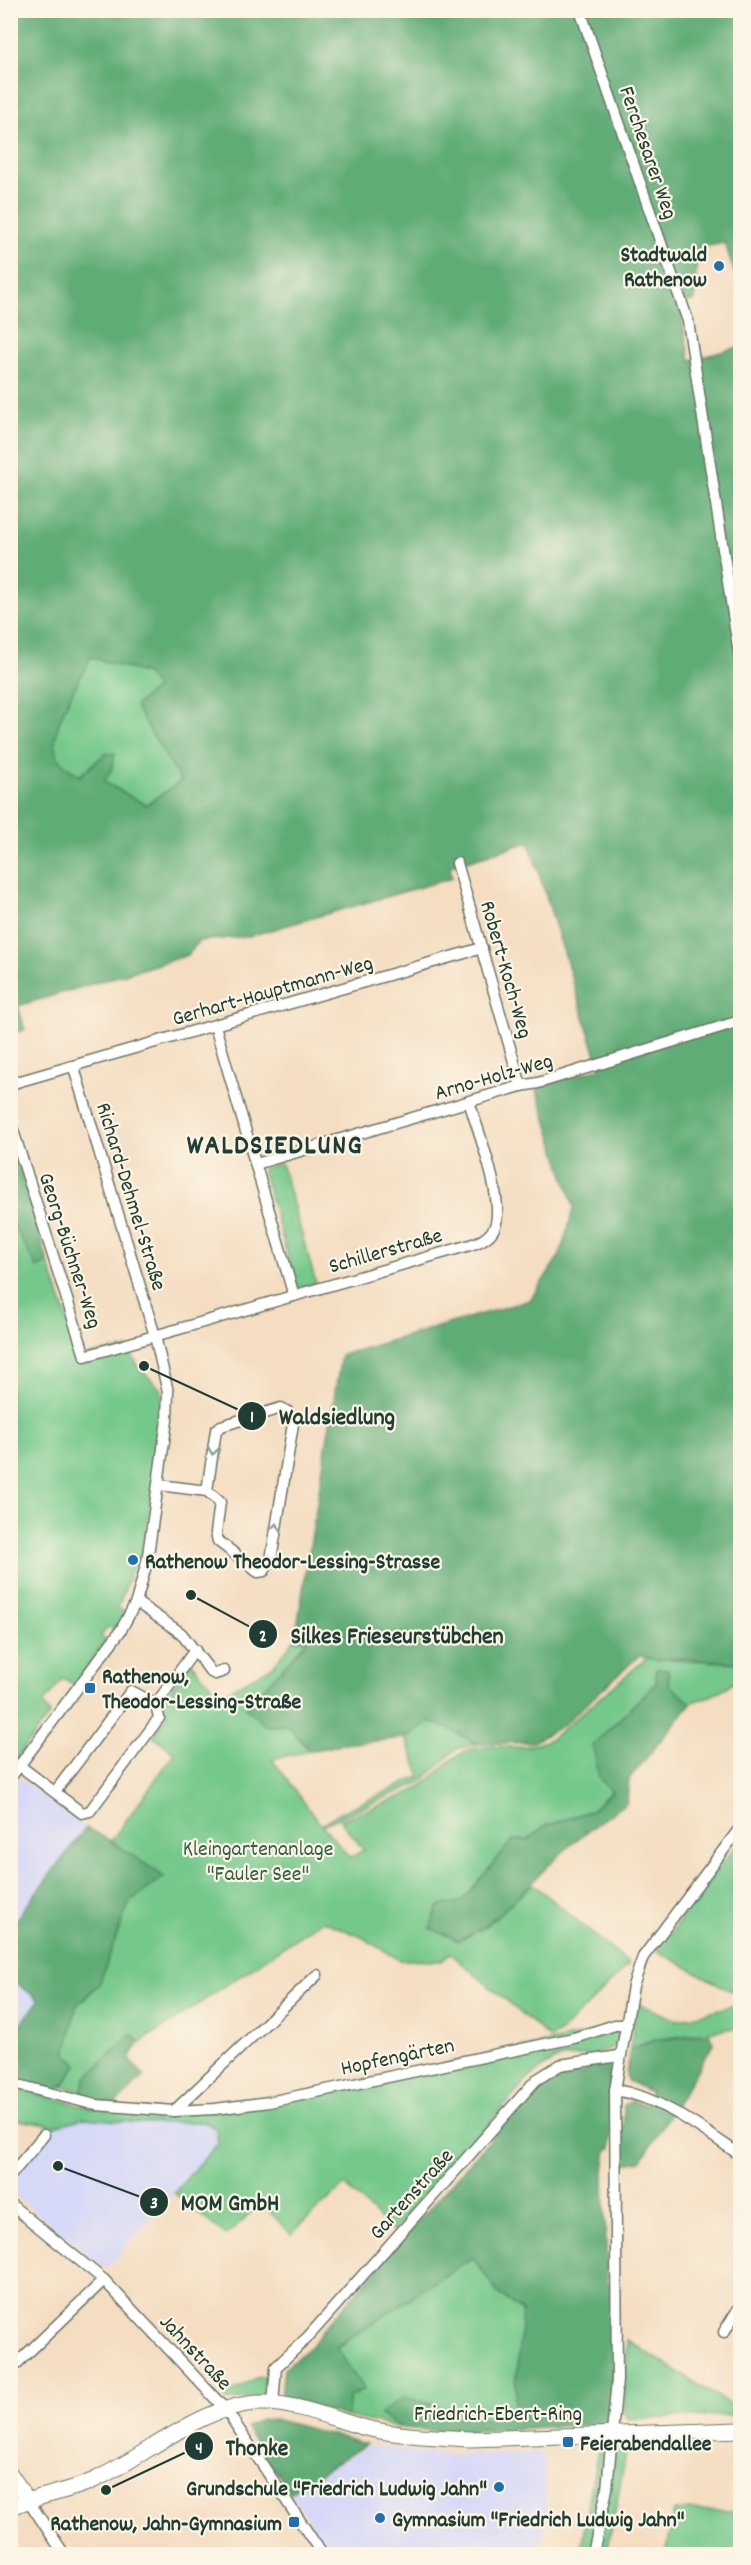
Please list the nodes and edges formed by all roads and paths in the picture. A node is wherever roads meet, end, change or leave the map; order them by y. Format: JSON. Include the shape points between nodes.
{"nodes":[{"id":1,"x":580,"y":10,"type":"edge"},
{"id":2,"x":741,"y":660,"type":"edge"},
{"id":3,"x":457,"y":863,"type":"dead end"},
{"id":4,"x":482,"y":948,"type":"junction"},
{"id":5,"x":741,"y":1021,"type":"edge"},
{"id":6,"x":215,"y":1026,"type":"junction"},
{"id":7,"x":74,"y":1068,"type":"junction"},
{"id":8,"x":10,"y":1084,"type":"edge"},
{"id":9,"x":521,"y":1086,"type":"junction"},
{"id":10,"x":469,"y":1101,"type":"junction"},
{"id":11,"x":10,"y":1121,"type":"edge"},
{"id":12,"x":256,"y":1164,"type":"junction"},
{"id":13,"x":294,"y":1296,"type":"junction"},
{"id":14,"x":155,"y":1336,"type":"junction"},
{"id":15,"x":159,"y":1485,"type":"junction"},
{"id":16,"x":207,"y":1491,"type":"junction"},
{"id":17,"x":136,"y":1602,"type":"junction"},
{"id":18,"x":195,"y":1650,"type":"junction"},
{"id":19,"x":224,"y":1671,"type":"dead end"},
{"id":20,"x":156,"y":1704,"type":"junction"},
{"id":21,"x":20,"y":1766,"type":"junction"},
{"id":22,"x":10,"y":1779,"type":"edge"},
{"id":23,"x":55,"y":1792,"type":"junction"},
{"id":24,"x":741,"y":1828,"type":"edge"},
{"id":25,"x":317,"y":1975,"type":"dead end"},
{"id":26,"x":626,"y":2030,"type":"junction"},
{"id":27,"x":619,"y":2056,"type":"junction"},
{"id":28,"x":10,"y":2083,"type":"edge"},
{"id":29,"x":615,"y":2090,"type":"junction"},
{"id":30,"x":174,"y":2111,"type":"junction"},
{"id":31,"x":44,"y":2135,"type":"dead end"},
{"id":32,"x":741,"y":2155,"type":"edge"},
{"id":33,"x":10,"y":2176,"type":"edge"},
{"id":34,"x":10,"y":2204,"type":"edge"},
{"id":35,"x":104,"y":2280,"type":"junction"},
{"id":36,"x":741,"y":2306,"type":"edge"},
{"id":37,"x":724,"y":2332,"type":"dead end"},
{"id":38,"x":10,"y":2370,"type":"edge"},
{"id":39,"x":273,"y":2404,"type":"junction"},
{"id":40,"x":226,"y":2410,"type":"junction"},
{"id":41,"x":741,"y":2430,"type":"edge"},
{"id":42,"x":613,"y":2434,"type":"junction"},
{"id":43,"x":10,"y":2473,"type":"edge"},
{"id":44,"x":28,"y":2500,"type":"junction"},
{"id":45,"x":10,"y":2508,"type":"edge"},
{"id":46,"x":64,"y":2554,"type":"edge"},
{"id":47,"x":322,"y":2554,"type":"edge"},
{"id":48,"x":593,"y":2554,"type":"edge"}],
"edges":[{"from":1,"to":2,"type":"street","name":"Ferchesarer Weg","via":[[688,321]]},
{"from":3,"to":4,"type":"street","name":"Robert-Koch-Weg"},
{"from":4,"to":6,"type":"street","name":"Gerhart-Hauptmann-Weg"},
{"from":4,"to":9,"type":"street","name":"Robert-Koch-Weg"},
{"from":5,"to":9,"type":"street","name":"Arno-Holz-Weg"},
{"from":6,"to":7,"type":"street","name":"Gerhart-Hauptmann-Weg"},
{"from":6,"to":12,"type":"street"},
{"from":7,"to":8,"type":"street"},
{"from":7,"to":14,"type":"street","name":"Richard-Dehmel-Straße"},
{"from":9,"to":10,"type":"street","name":"Arno-Holz-Weg"},
{"from":10,"to":12,"type":"street","name":"Arno-Holz-Weg"},
{"from":10,"to":13,"type":"street","name":"Schillerstraße","via":[[496,1196],[495,1227],[486,1238]]},
{"from":11,"to":14,"type":"street","name":"Georg-Büchner-Weg","via":[[85,1356]]},
{"from":12,"to":13,"type":"street"},
{"from":13,"to":14,"type":"street","name":"Schillerstraße"},
{"from":14,"to":15,"type":"street","name":"Richard-Dehmel-Straße","via":[[168,1392]]},
{"from":15,"to":16,"type":"street"},
{"from":15,"to":17,"type":"street","name":"Richard-Dehmel-Straße","via":[[147,1562]]},
{"from":16,"to":16,"type":"street","one_way":true,"via":[[220,1502],[218,1541],[258,1572],[264,1570],[271,1560],[292,1424],[288,1412],[281,1408],[220,1426],[216,1430]]},
{"from":17,"to":18,"type":"street","via":[[182,1633]]},
{"from":17,"to":21,"type":"street","name":"Richard-Dehmel-Straße","via":[[121,1630]]},
{"from":18,"to":19,"type":"street","via":[[211,1672]]},
{"from":18,"to":20,"type":"street"},
{"from":20,"to":23,"type":"street","via":[[131,1691]]},
{"from":20,"to":23,"type":"street","via":[[159,1718],[90,1811],[82,1813]]},
{"from":21,"to":22,"type":"street","name":"Richard-Dehmel-Straße"},
{"from":21,"to":23,"type":"street"},
{"from":24,"to":26,"type":"street","via":[[643,1958],[633,1986]]},
{"from":25,"to":30,"type":"street","via":[[271,2010]]},
{"from":26,"to":27,"type":"street"},
{"from":26,"to":30,"type":"street","name":"Hopfengärten","via":[[615,2025],[268,2102]]},
{"from":27,"to":29,"type":"street"},
{"from":27,"to":39,"type":"street","name":"Gartenstraße","via":[[560,2066],[536,2080],[307,2338],[276,2367]]},
{"from":28,"to":30,"type":"street","name":"Hopfengärten","via":[[96,2105]]},
{"from":29,"to":32,"type":"street","via":[[635,2093],[663,2106]]},
{"from":29,"to":42,"type":"street","via":[[619,2342]]},
{"from":31,"to":33,"type":"street"},
{"from":34,"to":35,"type":"street","name":"Jahnstraße"},
{"from":35,"to":38,"type":"street"},
{"from":35,"to":40,"type":"street","name":"Jahnstraße"},
{"from":36,"to":37,"type":"street"},
{"from":39,"to":40,"type":"main road","name":"Friedrich-Ebert-Ring"},
{"from":39,"to":42,"type":"main road","name":"Friedrich-Ebert-Ring","via":[[408,2435],[470,2439]]},
{"from":40,"to":44,"type":"main road","name":"Friedrich-Ebert-Ring","via":[[212,2414],[95,2480]]},
{"from":40,"to":47,"type":"street","name":"Jahnstraße"},
{"from":41,"to":42,"type":"main road","name":"Friedrich-Ebert-Ring"},
{"from":42,"to":48,"type":"street"},
{"from":43,"to":44,"type":"street"},
{"from":44,"to":45,"type":"main road","name":"Friedrich-Ebert-Ring"},
{"from":44,"to":46,"type":"street"}]}
